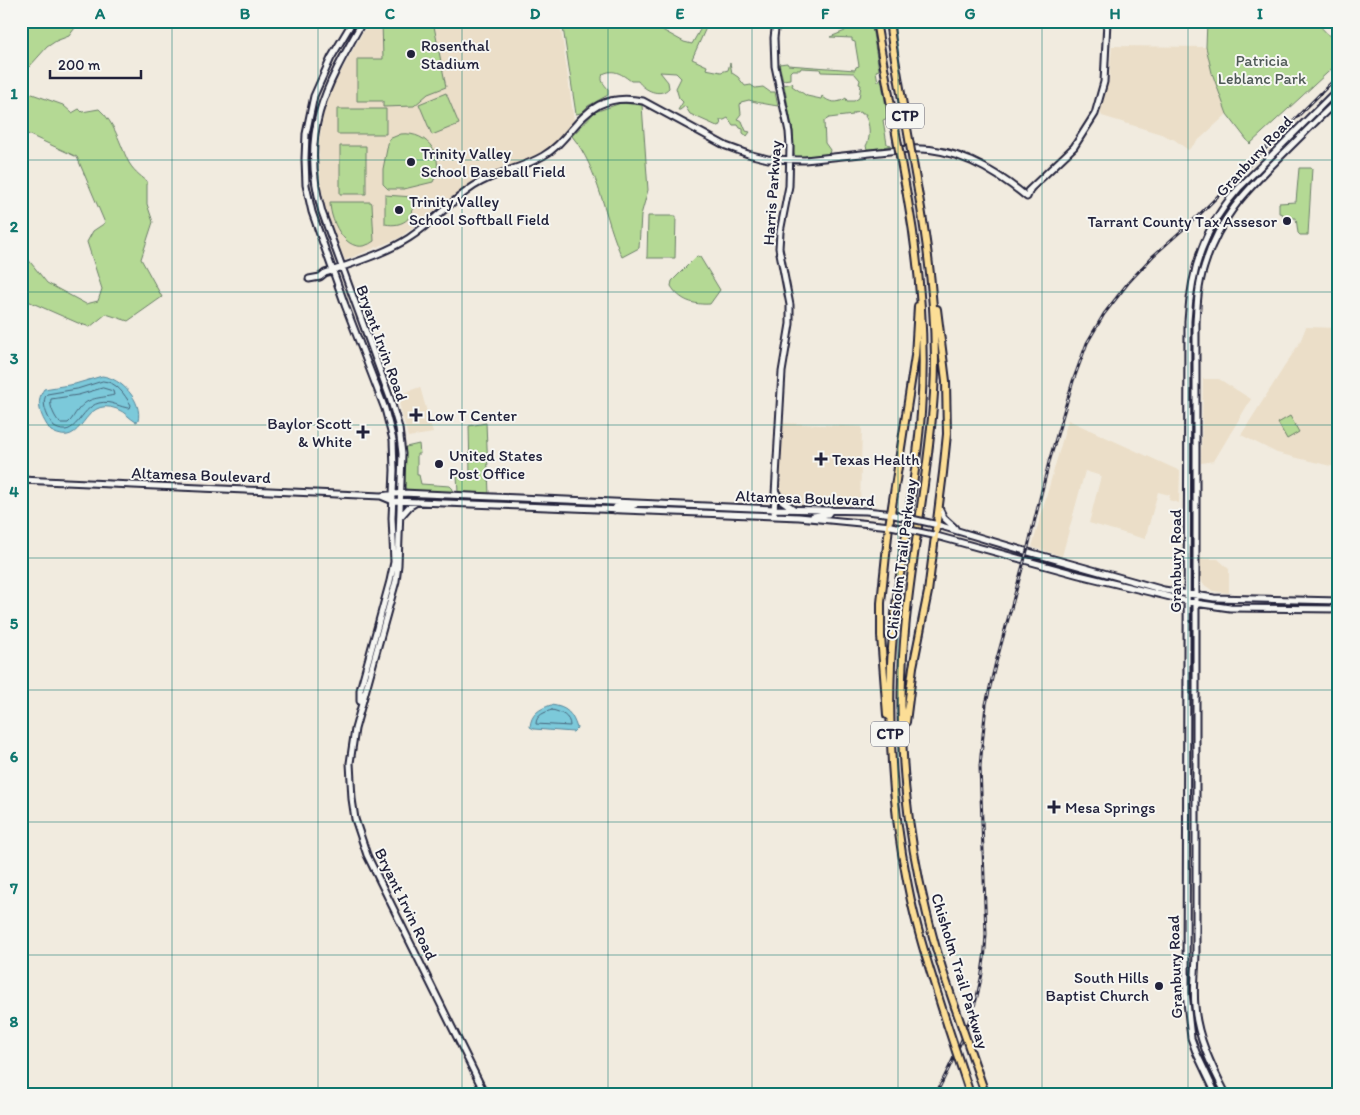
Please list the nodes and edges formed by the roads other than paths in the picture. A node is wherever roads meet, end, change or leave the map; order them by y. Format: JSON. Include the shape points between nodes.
{"nodes":[{"id":1,"x":353,"y":21,"type":"edge"},
{"id":2,"x":363,"y":21,"type":"edge"},
{"id":3,"x":776,"y":21,"type":"edge"},
{"id":4,"x":876,"y":21,"type":"edge"},
{"id":5,"x":889,"y":21,"type":"edge"},
{"id":6,"x":1107,"y":21,"type":"edge"},
{"id":7,"x":1339,"y":88,"type":"edge"},
{"id":8,"x":1339,"y":99,"type":"edge"},
{"id":9,"x":790,"y":161,"type":"junction"},
{"id":10,"x":1239,"y":188,"type":"junction"},
{"id":11,"x":1245,"y":192,"type":"junction"},
{"id":12,"x":916,"y":244,"type":"junction"},
{"id":13,"x":1201,"y":249,"type":"junction"},
{"id":14,"x":1209,"y":252,"type":"junction"},
{"id":15,"x":341,"y":266,"type":"junction"},
{"id":16,"x":332,"y":270,"type":"junction"},
{"id":17,"x":930,"y":271,"type":"junction"},
{"id":18,"x":311,"y":278,"type":"dead end"},
{"id":19,"x":1188,"y":321,"type":"junction"},
{"id":20,"x":1196,"y":321,"type":"junction"},
{"id":21,"x":1188,"y":402,"type":"junction"},
{"id":22,"x":1196,"y":402,"type":"junction"},
{"id":23,"x":21,"y":480,"type":"edge"},
{"id":24,"x":776,"y":492,"type":"junction"},
{"id":25,"x":393,"y":493,"type":"junction"},
{"id":26,"x":402,"y":493,"type":"junction"},
{"id":27,"x":380,"y":496,"type":"junction"},
{"id":28,"x":392,"y":500,"type":"junction"},
{"id":29,"x":402,"y":501,"type":"junction"},
{"id":30,"x":418,"y":502,"type":"junction"},
{"id":31,"x":638,"y":503,"type":"junction"},
{"id":32,"x":939,"y":508,"type":"junction"},
{"id":33,"x":774,"y":509,"type":"junction"},
{"id":34,"x":794,"y":509,"type":"junction"},
{"id":35,"x":614,"y":510,"type":"junction"},
{"id":36,"x":831,"y":510,"type":"junction"},
{"id":37,"x":866,"y":511,"type":"junction"},
{"id":38,"x":892,"y":514,"type":"junction"},
{"id":39,"x":401,"y":517,"type":"junction"},
{"id":40,"x":774,"y":518,"type":"junction"},
{"id":41,"x":808,"y":518,"type":"junction"},
{"id":42,"x":830,"y":520,"type":"junction"},
{"id":43,"x":936,"y":524,"type":"junction"},
{"id":44,"x":890,"y":526,"type":"junction"},
{"id":45,"x":960,"y":531,"type":"junction"},
{"id":46,"x":934,"y":535,"type":"junction"},
{"id":47,"x":1188,"y":536,"type":"junction"},
{"id":48,"x":1195,"y":536,"type":"junction"},
{"id":49,"x":988,"y":540,"type":"junction"},
{"id":50,"x":968,"y":544,"type":"junction"},
{"id":51,"x":1073,"y":565,"type":"junction"},
{"id":52,"x":1071,"y":573,"type":"junction"},
{"id":53,"x":1187,"y":594,"type":"junction"},
{"id":54,"x":1195,"y":595,"type":"junction"},
{"id":55,"x":1271,"y":600,"type":"junction"},
{"id":56,"x":1187,"y":601,"type":"junction"},
{"id":57,"x":1339,"y":601,"type":"edge"},
{"id":58,"x":1195,"y":603,"type":"junction"},
{"id":59,"x":1271,"y":608,"type":"junction"},
{"id":60,"x":1339,"y":609,"type":"edge"},
{"id":61,"x":370,"y":664,"type":"junction"},
{"id":62,"x":1187,"y":694,"type":"junction"},
{"id":63,"x":1196,"y":694,"type":"junction"},
{"id":64,"x":890,"y":750,"type":"junction"},
{"id":65,"x":903,"y":751,"type":"junction"},
{"id":66,"x":985,"y":1093,"type":"edge"},
{"id":67,"x":485,"y":1094,"type":"edge"},
{"id":68,"x":970,"y":1094,"type":"edge"},
{"id":69,"x":1216,"y":1094,"type":"edge"},
{"id":70,"x":1226,"y":1094,"type":"edge"}],
"edges":[{"from":1,"to":16,"type":"main road","name":"Bryant Irvin Road","via":[[319,83],[306,134],[309,201]]},
{"from":2,"to":15,"type":"main road","name":"Bryant Irvin Road","via":[[327,88],[318,113],[314,148],[318,198]]},
{"from":3,"to":9,"type":"main road","name":"Harris Parkway","via":[[775,66],[789,132]]},
{"from":4,"to":12,"type":"highway","name":"Chisholm Trail Parkway","number":"CTP","bridge":true},
{"from":5,"to":17,"type":"highway","name":"Chisholm Trail Parkway","number":"CTP","bridge":true},
{"from":6,"to":9,"type":"main road","via":[[1104,82],[1095,114],[1074,147],[1026,195],[985,167],[939,150],[921,148]]},
{"from":7,"to":10,"type":"main road","name":"Granbury Road"},
{"from":8,"to":11,"type":"main road","name":"Granbury Road"},
{"from":9,"to":15,"type":"main road","via":[[758,157],[726,146],[643,101],[625,99],[608,102],[587,113],[543,156],[476,184],[399,244]]},
{"from":9,"to":24,"type":"main road","name":"Harris Parkway","via":[[779,248],[790,305],[790,324],[782,372]]},
{"from":10,"to":11,"type":"main road"},
{"from":10,"to":13,"type":"main road","name":"Granbury Road","via":[[1215,220]]},
{"from":11,"to":14,"type":"main road","name":"Granbury Road","via":[[1224,221]]},
{"from":12,"to":38,"type":"highway","via":[[916,350]]},
{"from":12,"to":64,"type":"highway","name":"Chisholm Trail Parkway","number":"CTP","via":[[922,318],[922,396],[894,633]]},
{"from":13,"to":14,"type":"main road"},
{"from":13,"to":19,"type":"main road","name":"Granbury Road","via":[[1192,281]]},
{"from":14,"to":20,"type":"main road","name":"Granbury Road","via":[[1200,279]]},
{"from":15,"to":16,"type":"main road"},
{"from":15,"to":26,"type":"main road","name":"Bryant Irvin Road","via":[[397,419],[402,454]]},
{"from":16,"to":18,"type":"main road"},
{"from":16,"to":25,"type":"main road","name":"Bryant Irvin Road","via":[[388,420],[394,452]]},
{"from":17,"to":32,"type":"highway","via":[[947,394],[947,434]]},
{"from":17,"to":65,"type":"highway","name":"Chisholm Trail Parkway","number":"CTP","via":[[934,390],[903,656]]},
{"from":19,"to":20,"type":"main road"},
{"from":19,"to":21,"type":"main road","name":"Granbury Road"},
{"from":20,"to":22,"type":"main road","name":"Granbury Road"},
{"from":21,"to":22,"type":"main road"},
{"from":21,"to":47,"type":"main road","name":"Granbury Road"},
{"from":22,"to":48,"type":"main road","name":"Granbury Road"},
{"from":23,"to":27,"type":"main road","name":"Altamesa Boulevard"},
{"from":24,"to":33,"type":"main road","name":"Harris Parkway"},
{"from":24,"to":34,"type":"main road"},
{"from":25,"to":26,"type":"main road","name":"Altamesa Boulevard"},
{"from":25,"to":27,"type":"main road","name":"Altamesa Boulevard"},
{"from":25,"to":28,"type":"main road","name":"Bryant Irvin Road"},
{"from":26,"to":29,"type":"main road","name":"Bryant Irvin Road"},
{"from":26,"to":31,"type":"main road","name":"Altamesa Boulevard"},
{"from":27,"to":28,"type":"main road","name":"Altamesa Boulevard"},
{"from":28,"to":29,"type":"main road","name":"Altamesa Boulevard"},
{"from":28,"to":61,"type":"main road","name":"Bryant Irvin Road","via":[[394,562]]},
{"from":29,"to":30,"type":"main road","name":"Altamesa Boulevard"},
{"from":29,"to":39,"type":"main road","name":"Bryant Irvin Road"},
{"from":30,"to":35,"type":"main road","name":"Altamesa Boulevard"},
{"from":30,"to":39,"type":"main road","via":[[409,506]]},
{"from":31,"to":33,"type":"main road","name":"Altamesa Boulevard"},
{"from":31,"to":35,"type":"main road","via":[[616,506]]},
{"from":32,"to":43,"type":"highway"},
{"from":32,"to":45,"type":"main road","via":[[944,518]]},
{"from":33,"to":34,"type":"main road","name":"Altamesa Boulevard"},
{"from":33,"to":40,"type":"main road","name":"Harris Parkway"},
{"from":34,"to":36,"type":"main road","name":"Altamesa Boulevard"},
{"from":35,"to":40,"type":"main road","name":"Altamesa Boulevard"},
{"from":36,"to":37,"type":"main road","name":"Altamesa Boulevard"},
{"from":36,"to":41,"type":"main road","via":[[828,514]]},
{"from":37,"to":38,"type":"main road","name":"Altamesa Boulevard"},
{"from":37,"to":42,"type":"main road","via":[[834,514]]},
{"from":38,"to":43,"type":"main road","name":"Altamesa Boulevard","bridge":true},
{"from":38,"to":44,"type":"highway"},
{"from":39,"to":61,"type":"main road","name":"Bryant Irvin Road","via":[[396,581]]},
{"from":40,"to":41,"type":"main road","name":"Altamesa Boulevard"},
{"from":41,"to":42,"type":"main road","name":"Altamesa Boulevard"},
{"from":42,"to":44,"type":"main road","name":"Altamesa Boulevard"},
{"from":43,"to":45,"type":"main road","name":"Altamesa Boulevard"},
{"from":43,"to":46,"type":"highway"},
{"from":44,"to":46,"type":"main road","name":"Altamesa Boulevard","bridge":true},
{"from":44,"to":64,"type":"highway","via":[[881,603],[884,694]]},
{"from":45,"to":49,"type":"main road","name":"Altamesa Boulevard"},
{"from":46,"to":50,"type":"main road","name":"Altamesa Boulevard"},
{"from":46,"to":65,"type":"highway","via":[[927,602],[910,680]]},
{"from":47,"to":48,"type":"main road"},
{"from":47,"to":53,"type":"main road","name":"Granbury Road"},
{"from":48,"to":54,"type":"main road","name":"Granbury Road"},
{"from":49,"to":50,"type":"main road","via":[[984,545]]},
{"from":49,"to":51,"type":"main road","name":"Altamesa Boulevard"},
{"from":50,"to":52,"type":"main road","name":"Altamesa Boulevard"},
{"from":51,"to":52,"type":"main road"},
{"from":51,"to":53,"type":"main road","name":"Altamesa Boulevard"},
{"from":52,"to":56,"type":"main road","name":"Altamesa Boulevard"},
{"from":53,"to":54,"type":"main road","name":"Altamesa Boulevard"},
{"from":53,"to":56,"type":"main road","name":"Granbury Road"},
{"from":54,"to":55,"type":"main road","name":"Altamesa Boulevard"},
{"from":54,"to":58,"type":"main road","name":"Granbury Road"},
{"from":55,"to":57,"type":"main road","name":"Altamesa Boulevard"},
{"from":55,"to":59,"type":"main road"},
{"from":56,"to":58,"type":"main road","name":"Altamesa Boulevard"},
{"from":56,"to":62,"type":"main road","name":"Granbury Road"},
{"from":58,"to":59,"type":"main road","name":"Altamesa Boulevard","via":[[1230,608]]},
{"from":58,"to":63,"type":"main road","name":"Granbury Road"},
{"from":59,"to":60,"type":"main road","name":"Altamesa Boulevard"},
{"from":61,"to":67,"type":"main road","name":"Bryant Irvin Road","via":[[360,690],[350,763],[355,819],[367,856]]},
{"from":62,"to":63,"type":"main road"},
{"from":62,"to":69,"type":"main road","name":"Granbury Road","via":[[1186,993],[1191,1038]]},
{"from":63,"to":70,"type":"main road","name":"Granbury Road","via":[[1195,1008],[1205,1048]]},
{"from":64,"to":68,"type":"highway","name":"Chisholm Trail Parkway","number":"CTP","bridge":true,"via":[[907,886]]},
{"from":65,"to":66,"type":"highway","name":"Chisholm Trail Parkway","number":"CTP","bridge":true,"via":[[909,824],[922,894],[937,953]]}]}
